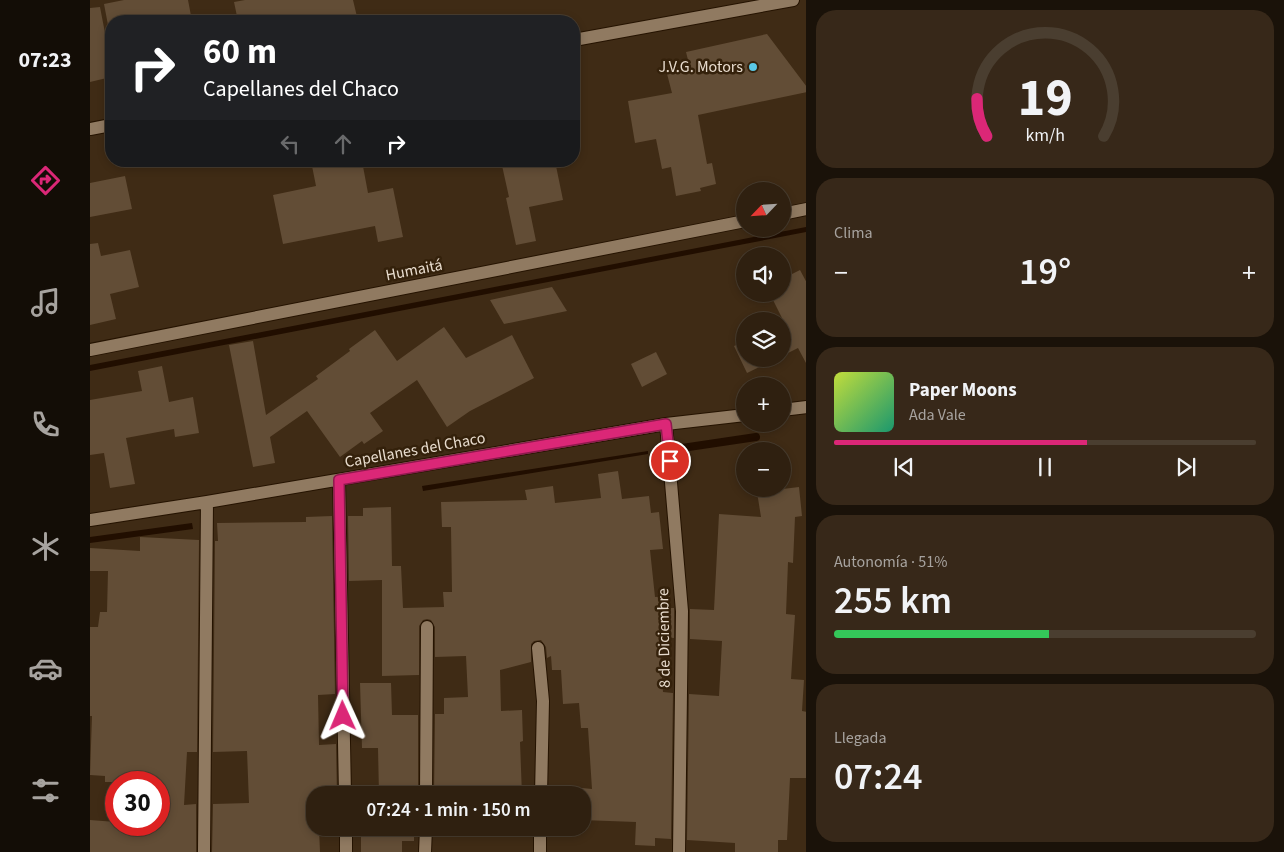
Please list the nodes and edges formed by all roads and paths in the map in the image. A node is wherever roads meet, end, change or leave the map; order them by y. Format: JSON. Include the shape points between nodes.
{"nodes":[{"id":1,"x":793,"y":0,"type":"edge"},
{"id":2,"x":580,"y":39,"type":"edge"},
{"id":3,"x":105,"y":126,"type":"edge"},
{"id":4,"x":90,"y":129,"type":"edge"},
{"id":5,"x":806,"y":209,"type":"edge"},
{"id":6,"x":791,"y":212,"type":"edge"},
{"id":7,"x":736,"y":224,"type":"edge"},
{"id":8,"x":90,"y":350,"type":"edge"},
{"id":9,"x":806,"y":407,"type":"edge"},
{"id":10,"x":791,"y":409,"type":"edge"},
{"id":11,"x":736,"y":415,"type":"edge"},
{"id":12,"x":666,"y":424,"type":"junction"},
{"id":13,"x":339,"y":480,"type":"junction"},
{"id":14,"x":207,"y":502,"type":"junction"},
{"id":15,"x":90,"y":520,"type":"edge"},
{"id":16,"x":427,"y":627,"type":"dead end"},
{"id":17,"x":538,"y":648,"type":"dead end"},
{"id":18,"x":345,"y":786,"type":"edge"},
{"id":19,"x":426,"y":786,"type":"edge"},
{"id":20,"x":541,"y":786,"type":"edge"},
{"id":21,"x":346,"y":836,"type":"edge"},
{"id":22,"x":426,"y":836,"type":"edge"},
{"id":23,"x":540,"y":836,"type":"edge"},
{"id":24,"x":204,"y":852,"type":"edge"},
{"id":25,"x":346,"y":852,"type":"edge"},
{"id":26,"x":426,"y":852,"type":"edge"},
{"id":27,"x":540,"y":852,"type":"edge"},
{"id":28,"x":679,"y":852,"type":"edge"}],
"edges":[{"from":1,"to":2,"type":"street"},
{"from":3,"to":4,"type":"street"},
{"from":5,"to":6,"type":"street"},
{"from":7,"to":8,"type":"street","name":"Humaitá"},
{"from":9,"to":10,"type":"street"},
{"from":11,"to":12,"type":"street","name":"Capellanes del Chaco"},
{"from":12,"to":13,"type":"street","name":"Capellanes del Chaco"},
{"from":12,"to":28,"type":"street","name":"8 de Diciembre","via":[[682,611]]},
{"from":13,"to":14,"type":"street","name":"Capellanes del Chaco"},
{"from":13,"to":18,"type":"street"},
{"from":14,"to":15,"type":"street","name":"Capellanes del Chaco"},
{"from":14,"to":24,"type":"street"},
{"from":16,"to":19,"type":"street"},
{"from":17,"to":20,"type":"street","via":[[543,701]]},
{"from":21,"to":25,"type":"street"},
{"from":22,"to":26,"type":"street"},
{"from":23,"to":27,"type":"street"}]}
